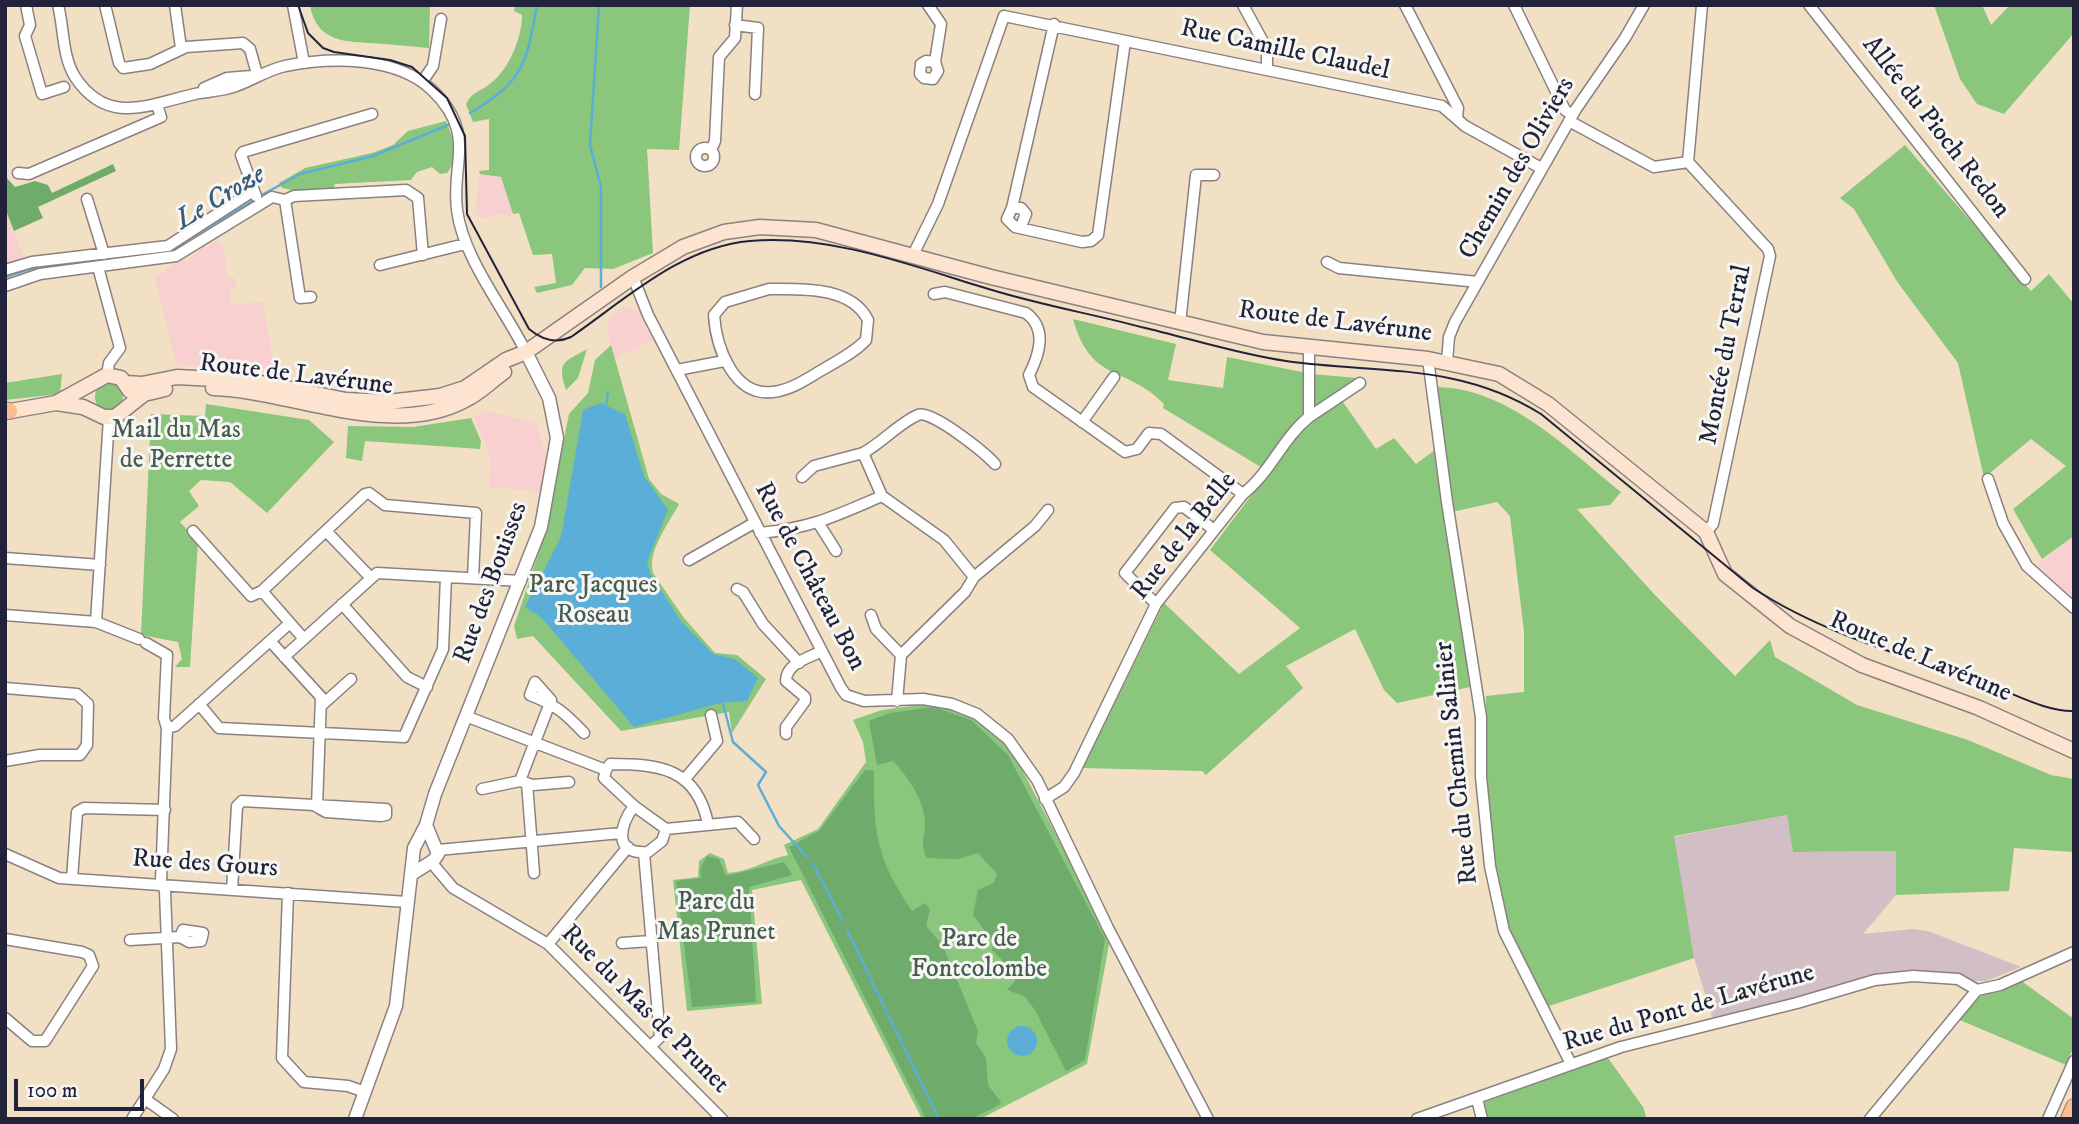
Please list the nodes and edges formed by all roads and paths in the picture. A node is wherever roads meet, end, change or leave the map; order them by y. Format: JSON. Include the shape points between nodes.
{"nodes":[{"id":1,"x":26,"y":5,"type":"edge"},
{"id":2,"x":58,"y":5,"type":"edge"},
{"id":3,"x":105,"y":5,"type":"edge"},
{"id":4,"x":175,"y":5,"type":"edge"},
{"id":5,"x":293,"y":5,"type":"edge"},
{"id":6,"x":737,"y":5,"type":"edge"},
{"id":7,"x":928,"y":5,"type":"edge"},
{"id":8,"x":998,"y":5,"type":"edge"},
{"id":9,"x":1243,"y":5,"type":"edge"},
{"id":10,"x":1405,"y":5,"type":"edge"},
{"id":11,"x":1514,"y":5,"type":"edge"},
{"id":12,"x":1644,"y":5,"type":"edge"},
{"id":13,"x":1702,"y":5,"type":"edge"},
{"id":14,"x":1808,"y":5,"type":"edge"},
{"id":15,"x":1004,"y":16,"type":"junction"},
{"id":16,"x":441,"y":19,"type":"dead end"},
{"id":17,"x":1054,"y":24,"type":"junction"},
{"id":18,"x":736,"y":25,"type":"junction"},
{"id":19,"x":1125,"y":41,"type":"junction"},
{"id":20,"x":181,"y":48,"type":"junction"},
{"id":21,"x":935,"y":62,"type":"dead end"},
{"id":22,"x":304,"y":63,"type":"junction"},
{"id":23,"x":1267,"y":71,"type":"junction"},
{"id":24,"x":255,"y":75,"type":"junction"},
{"id":25,"x":422,"y":82,"type":"junction"},
{"id":26,"x":64,"y":87,"type":"dead end"},
{"id":27,"x":755,"y":94,"type":"dead end"},
{"id":28,"x":157,"y":105,"type":"junction"},
{"id":29,"x":174,"y":113,"type":"dead end"},
{"id":30,"x":372,"y":114,"type":"dead end"},
{"id":31,"x":161,"y":117,"type":"junction"},
{"id":32,"x":1457,"y":117,"type":"junction"},
{"id":33,"x":1570,"y":118,"type":"junction"},
{"id":34,"x":711,"y":150,"type":"dead end"},
{"id":35,"x":1688,"y":162,"type":"junction"},
{"id":36,"x":1541,"y":168,"type":"junction"},
{"id":37,"x":18,"y":173,"type":"dead end"},
{"id":38,"x":1214,"y":175,"type":"dead end"},
{"id":39,"x":257,"y":197,"type":"junction"},
{"id":40,"x":87,"y":199,"type":"dead end"},
{"id":41,"x":285,"y":200,"type":"junction"},
{"id":42,"x":465,"y":244,"type":"junction"},
{"id":43,"x":104,"y":254,"type":"junction"},
{"id":44,"x":423,"y":255,"type":"junction"},
{"id":45,"x":912,"y":257,"type":"junction"},
{"id":46,"x":1327,"y":262,"type":"dead end"},
{"id":47,"x":380,"y":265,"type":"dead end"},
{"id":48,"x":98,"y":267,"type":"junction"},
{"id":49,"x":5,"y":270,"type":"edge"},
{"id":50,"x":633,"y":277,"type":"junction"},
{"id":51,"x":2025,"y":279,"type":"dead end"},
{"id":52,"x":1478,"y":282,"type":"junction"},
{"id":53,"x":5,"y":286,"type":"edge"},
{"id":54,"x":934,"y":294,"type":"dead end"},
{"id":55,"x":311,"y":297,"type":"dead end"},
{"id":56,"x":1180,"y":323,"type":"junction"},
{"id":57,"x":1309,"y":347,"type":"junction"},
{"id":58,"x":526,"y":352,"type":"junction"},
{"id":59,"x":1429,"y":359,"type":"junction"},
{"id":60,"x":724,"y":361,"type":"junction"},
{"id":61,"x":1447,"y":362,"type":"junction"},
{"id":62,"x":677,"y":370,"type":"junction"},
{"id":63,"x":107,"y":375,"type":"junction"},
{"id":64,"x":1114,"y":377,"type":"dead end"},
{"id":65,"x":126,"y":383,"type":"junction"},
{"id":66,"x":1360,"y":383,"type":"dead end"},
{"id":67,"x":92,"y":384,"type":"junction"},
{"id":68,"x":56,"y":403,"type":"junction"},
{"id":69,"x":129,"y":406,"type":"junction"},
{"id":70,"x":6,"y":411,"type":"edge"},
{"id":71,"x":94,"y":412,"type":"junction"},
{"id":72,"x":1309,"y":417,"type":"junction"},
{"id":73,"x":109,"y":418,"type":"junction"},
{"id":74,"x":1082,"y":422,"type":"junction"},
{"id":75,"x":863,"y":453,"type":"junction"},
{"id":76,"x":995,"y":464,"type":"dead end"},
{"id":77,"x":802,"y":477,"type":"dead end"},
{"id":78,"x":1988,"y":479,"type":"dead end"},
{"id":79,"x":1243,"y":494,"type":"junction"},
{"id":80,"x":882,"y":496,"type":"junction"},
{"id":81,"x":1048,"y":510,"type":"dead end"},
{"id":82,"x":819,"y":524,"type":"junction"},
{"id":83,"x":757,"y":528,"type":"junction"},
{"id":84,"x":1213,"y":530,"type":"junction"},
{"id":85,"x":192,"y":531,"type":"dead end"},
{"id":86,"x":326,"y":531,"type":"junction"},
{"id":87,"x":1706,"y":532,"type":"junction"},
{"id":88,"x":836,"y":551,"type":"dead end"},
{"id":89,"x":5,"y":558,"type":"edge"},
{"id":90,"x":689,"y":560,"type":"dead end"},
{"id":91,"x":100,"y":565,"type":"junction"},
{"id":92,"x":446,"y":576,"type":"junction"},
{"id":93,"x":370,"y":577,"type":"junction"},
{"id":94,"x":974,"y":577,"type":"junction"},
{"id":95,"x":473,"y":578,"type":"junction"},
{"id":96,"x":521,"y":581,"type":"junction"},
{"id":97,"x":737,"y":589,"type":"dead end"},
{"id":98,"x":262,"y":591,"type":"junction"},
{"id":99,"x":342,"y":604,"type":"junction"},
{"id":100,"x":1156,"y":604,"type":"junction"},
{"id":101,"x":2074,"y":608,"type":"edge"},
{"id":102,"x":5,"y":615,"type":"edge"},
{"id":103,"x":871,"y":615,"type":"dead end"},
{"id":104,"x":96,"y":622,"type":"junction"},
{"id":105,"x":290,"y":622,"type":"junction"},
{"id":106,"x":304,"y":639,"type":"junction"},
{"id":107,"x":270,"y":641,"type":"junction"},
{"id":108,"x":822,"y":651,"type":"junction"},
{"id":109,"x":901,"y":655,"type":"junction"},
{"id":110,"x":284,"y":657,"type":"junction"},
{"id":111,"x":799,"y":663,"type":"junction"},
{"id":112,"x":351,"y":679,"type":"dead end"},
{"id":113,"x":427,"y":687,"type":"junction"},
{"id":114,"x":5,"y":688,"type":"edge"},
{"id":115,"x":897,"y":701,"type":"junction"},
{"id":116,"x":199,"y":704,"type":"junction"},
{"id":117,"x":322,"y":705,"type":"junction"},
{"id":118,"x":711,"y":715,"type":"dead end"},
{"id":119,"x":468,"y":717,"type":"junction"},
{"id":120,"x":167,"y":728,"type":"junction"},
{"id":121,"x":320,"y":733,"type":"junction"},
{"id":122,"x":584,"y":733,"type":"dead end"},
{"id":123,"x":786,"y":734,"type":"dead end"},
{"id":124,"x":534,"y":743,"type":"junction"},
{"id":125,"x":2074,"y":749,"type":"edge"},
{"id":126,"x":5,"y":761,"type":"edge"},
{"id":127,"x":606,"y":770,"type":"junction"},
{"id":128,"x":684,"y":780,"type":"junction"},
{"id":129,"x":523,"y":782,"type":"junction"},
{"id":130,"x":569,"y":782,"type":"dead end"},
{"id":131,"x":482,"y":789,"type":"dead end"},
{"id":132,"x":1045,"y":799,"type":"junction"},
{"id":133,"x":634,"y":806,"type":"junction"},
{"id":134,"x":317,"y":807,"type":"junction"},
{"id":135,"x":165,"y":810,"type":"junction"},
{"id":136,"x":708,"y":824,"type":"junction"},
{"id":137,"x":666,"y":829,"type":"junction"},
{"id":138,"x":621,"y":833,"type":"junction"},
{"id":139,"x":754,"y":839,"type":"dead end"},
{"id":140,"x":531,"y":842,"type":"junction"},
{"id":141,"x":430,"y":844,"type":"junction"},
{"id":142,"x":628,"y":847,"type":"junction"},
{"id":143,"x":644,"y":853,"type":"junction"},
{"id":144,"x":5,"y":854,"type":"edge"},
{"id":145,"x":424,"y":861,"type":"junction"},
{"id":146,"x":534,"y":873,"type":"dead end"},
{"id":147,"x":72,"y":879,"type":"junction"},
{"id":148,"x":163,"y":885,"type":"junction"},
{"id":149,"x":232,"y":890,"type":"junction"},
{"id":150,"x":288,"y":893,"type":"junction"},
{"id":151,"x":407,"y":902,"type":"junction"},
{"id":152,"x":180,"y":937,"type":"dead end"},
{"id":153,"x":166,"y":938,"type":"junction"},
{"id":154,"x":5,"y":939,"type":"edge"},
{"id":155,"x":130,"y":940,"type":"dead end"},
{"id":156,"x":652,"y":941,"type":"junction"},
{"id":157,"x":622,"y":943,"type":"dead end"},
{"id":158,"x":548,"y":944,"type":"junction"},
{"id":159,"x":2074,"y":952,"type":"edge"},
{"id":160,"x":1977,"y":990,"type":"junction"},
{"id":161,"x":5,"y":1018,"type":"edge"},
{"id":162,"x":650,"y":1047,"type":"junction"},
{"id":163,"x":2074,"y":1061,"type":"edge"},
{"id":164,"x":1571,"y":1064,"type":"junction"},
{"id":165,"x":365,"y":1092,"type":"junction"},
{"id":166,"x":145,"y":1099,"type":"junction"},
{"id":167,"x":1477,"y":1099,"type":"junction"},
{"id":168,"x":2074,"y":1107,"type":"edge"},
{"id":169,"x":132,"y":1119,"type":"edge"},
{"id":170,"x":173,"y":1119,"type":"edge"},
{"id":171,"x":355,"y":1119,"type":"edge"},
{"id":172,"x":722,"y":1119,"type":"edge"},
{"id":173,"x":1208,"y":1119,"type":"edge"},
{"id":174,"x":1417,"y":1119,"type":"edge"},
{"id":175,"x":1482,"y":1119,"type":"edge"},
{"id":176,"x":1870,"y":1119,"type":"edge"},
{"id":177,"x":2048,"y":1119,"type":"edge"},
{"id":178,"x":2069,"y":1119,"type":"edge"}],
"edges":[{"from":1,"to":26,"type":"street","via":[[30,25],[25,36],[42,94]]},
{"from":2,"to":28,"type":"street","via":[[67,60],[86,89],[116,106]]},
{"from":3,"to":20,"type":"street","via":[[123,68],[150,64]]},
{"from":4,"to":20,"type":"street"},
{"from":5,"to":22,"type":"street"},
{"from":6,"to":18,"type":"street"},
{"from":7,"to":21,"type":"street","via":[[941,24]]},
{"from":8,"to":15,"type":"street"},
{"from":9,"to":23,"type":"street","via":[[1267,49]]},
{"from":10,"to":32,"type":"street","via":[[1458,107]]},
{"from":11,"to":33,"type":"street"},
{"from":12,"to":33,"type":"street","name":"Chemin des Oliviers"},
{"from":13,"to":35,"type":"street"},
{"from":14,"to":51,"type":"street","name":"Allée du Pioch Redon"},
{"from":15,"to":17,"type":"street","name":"Rue Camille Claudel"},
{"from":15,"to":45,"type":"street","via":[[938,204]]},
{"from":16,"to":25,"type":"street","via":[[433,66]]},
{"from":17,"to":19,"type":"street","name":"Rue Camille Claudel"},
{"from":17,"to":19,"type":"street","via":[[1012,208],[1021,208],[1026,214],[1021,226],[1082,242],[1098,235]]},
{"from":18,"to":27,"type":"street","via":[[758,28]]},
{"from":18,"to":34,"type":"street","via":[[735,38],[719,57]]},
{"from":19,"to":23,"type":"street","name":"Rue Camille Claudel"},
{"from":20,"to":24,"type":"street","via":[[247,44]]},
{"from":22,"to":24,"type":"street"},
{"from":22,"to":25,"type":"street","via":[[380,65]]},
{"from":23,"to":32,"type":"street","name":"Rue Camille Claudel","via":[[1442,106]]},
{"from":24,"to":28,"type":"street","via":[[236,86]]},
{"from":25,"to":42,"type":"street","via":[[447,110],[459,140],[456,206]]},
{"from":28,"to":31,"type":"street"},
{"from":29,"to":31,"type":"street"},
{"from":30,"to":39,"type":"street","via":[[243,152]]},
{"from":31,"to":37,"type":"street","via":[[29,174]]},
{"from":32,"to":36,"type":"street","name":"Rue Camille Claudel","via":[[1465,126]]},
{"from":33,"to":35,"type":"street","via":[[1654,167]]},
{"from":33,"to":36,"type":"street","name":"Chemin des Oliviers"},
{"from":35,"to":87,"type":"street","name":"Montée du Terral","via":[[1770,256],[1729,459],[1713,524]]},
{"from":36,"to":52,"type":"street","name":"Chemin des Oliviers"},
{"from":38,"to":56,"type":"street","via":[[1196,176]]},
{"from":39,"to":41,"type":"street"},
{"from":39,"to":43,"type":"street","via":[[168,246]]},
{"from":39,"to":48,"type":"street","via":[[176,256]]},
{"from":40,"to":43,"type":"street"},
{"from":41,"to":44,"type":"street","via":[[406,190],[418,198]]},
{"from":41,"to":55,"type":"street","via":[[300,298]]},
{"from":42,"to":44,"type":"street"},
{"from":42,"to":58,"type":"street"},
{"from":43,"to":49,"type":"street","via":[[32,262]]},
{"from":44,"to":47,"type":"street"},
{"from":45,"to":50,"type":"main road","name":"Route de Lavérune","via":[[816,230],[760,227],[723,232],[683,247]]},
{"from":45,"to":56,"type":"main road","name":"Route de Lavérune"},
{"from":46,"to":52,"type":"street","via":[[1339,268]]},
{"from":48,"to":53,"type":"street","via":[[40,274]]},
{"from":48,"to":63,"type":"street","via":[[120,348]]},
{"from":50,"to":58,"type":"main road","name":"Route de Lavérune"},
{"from":50,"to":62,"type":"street","name":"Rue de Château Bon"},
{"from":52,"to":61,"type":"street","name":"Chemin des Oliviers","via":[[1451,332]]},
{"from":54,"to":74,"type":"street","via":[[945,292],[1030,315],[1041,350],[1029,381]]},
{"from":56,"to":57,"type":"main road","name":"Route de Lavérune"},
{"from":57,"to":59,"type":"main road","name":"Route de Lavérune"},
{"from":57,"to":72,"type":"street"},
{"from":58,"to":65,"type":"main road","name":"Route de Lavérune","via":[[465,387],[409,401],[346,400],[239,380],[177,377]]},
{"from":58,"to":69,"type":"main road","name":"Route de Lavérune","via":[[464,401],[413,413],[360,414],[222,388],[190,387],[144,394]]},
{"from":58,"to":96,"type":"street","name":"Rue des Bouisses","via":[[549,398],[557,438],[541,527]]},
{"from":59,"to":61,"type":"main road","name":"Route de Lavérune"},
{"from":59,"to":164,"type":"street","name":"Rue du Chemin Salinier","via":[[1481,717],[1481,785],[1497,907],[1504,931]]},
{"from":60,"to":60,"type":"street","via":[[756,390],[772,392],[797,385],[860,346],[869,334],[868,320],[854,302],[831,293],[802,289],[755,292],[725,302],[714,315]]},
{"from":60,"to":62,"type":"street"},
{"from":61,"to":87,"type":"main road","name":"Route de Lavérune","via":[[1499,374],[1548,404]]},
{"from":62,"to":83,"type":"street","name":"Rue de Château Bon"},
{"from":63,"to":65,"type":"main road"},
{"from":63,"to":67,"type":"main road"},
{"from":64,"to":74,"type":"street"},
{"from":65,"to":69,"type":"main road","via":[[131,394]]},
{"from":66,"to":72,"type":"street","name":"Rue de la Belle"},
{"from":67,"to":68,"type":"main road"},
{"from":67,"to":71,"type":"main road","via":[[89,401]]},
{"from":68,"to":70,"type":"main road"},
{"from":68,"to":71,"type":"main road"},
{"from":69,"to":73,"type":"main road","via":[[121,415]]},
{"from":71,"to":73,"type":"main road"},
{"from":72,"to":79,"type":"street","name":"Rue de la Belle"},
{"from":73,"to":91,"type":"street"},
{"from":74,"to":79,"type":"street","via":[[1129,453],[1149,433],[1161,434]]},
{"from":75,"to":76,"type":"street","via":[[925,414]]},
{"from":75,"to":77,"type":"street","via":[[814,466]]},
{"from":75,"to":80,"type":"street"},
{"from":78,"to":101,"type":"street","via":[[2003,523],[2027,566]]},
{"from":79,"to":84,"type":"street","name":"Rue de la Belle"},
{"from":80,"to":82,"type":"street"},
{"from":80,"to":94,"type":"street","via":[[944,540]]},
{"from":81,"to":94,"type":"street"},
{"from":82,"to":83,"type":"street","via":[[801,529]]},
{"from":82,"to":88,"type":"street"},
{"from":83,"to":90,"type":"street"},
{"from":83,"to":108,"type":"street","name":"Rue de Château Bon"},
{"from":84,"to":100,"type":"street","name":"Rue de la Belle"},
{"from":84,"to":100,"type":"street","via":[[1184,507],[1175,509],[1158,530],[1125,573]]},
{"from":85,"to":98,"type":"street","via":[[251,596]]},
{"from":86,"to":93,"type":"street"},
{"from":86,"to":95,"type":"street","via":[[369,493],[385,505],[473,511]]},
{"from":86,"to":98,"type":"street"},
{"from":87,"to":125,"type":"main road","name":"Route de Lavérune","via":[[1725,574],[1807,637],[1871,669]]},
{"from":89,"to":91,"type":"street"},
{"from":91,"to":104,"type":"street"},
{"from":92,"to":93,"type":"street","via":[[377,573]]},
{"from":92,"to":95,"type":"street"},
{"from":92,"to":113,"type":"street","via":[[443,649]]},
{"from":93,"to":99,"type":"street"},
{"from":94,"to":109,"type":"street","via":[[965,592]]},
{"from":95,"to":96,"type":"street"},
{"from":96,"to":119,"type":"street","name":"Rue des Bouisses"},
{"from":97,"to":111,"type":"street"},
{"from":98,"to":105,"type":"street"},
{"from":99,"to":106,"type":"street"},
{"from":99,"to":113,"type":"street","via":[[407,677]]},
{"from":100,"to":132,"type":"street","name":"Rue de la Belle","via":[[1074,773],[1064,787]]},
{"from":102,"to":104,"type":"street"},
{"from":103,"to":109,"type":"street","via":[[876,629]]},
{"from":104,"to":120,"type":"street","via":[[167,654]]},
{"from":105,"to":106,"type":"street"},
{"from":105,"to":107,"type":"street"},
{"from":106,"to":110,"type":"street"},
{"from":107,"to":110,"type":"street"},
{"from":107,"to":116,"type":"street"},
{"from":108,"to":111,"type":"street"},
{"from":108,"to":115,"type":"street","name":"Rue de Château Bon","via":[[846,695],[864,701]]},
{"from":109,"to":115,"type":"street"},
{"from":110,"to":117,"type":"street","via":[[321,697]]},
{"from":111,"to":123,"type":"street","via":[[789,669],[786,681],[805,701]]},
{"from":112,"to":117,"type":"street"},
{"from":113,"to":121,"type":"street","via":[[402,738]]},
{"from":114,"to":126,"type":"street","via":[[82,695],[88,704],[87,745],[80,755]]},
{"from":115,"to":132,"type":"street","name":"Rue de Château Bon","via":[[940,701],[978,714],[1017,749]]},
{"from":116,"to":120,"type":"street"},
{"from":116,"to":121,"type":"street","via":[[219,728]]},
{"from":117,"to":121,"type":"street"},
{"from":118,"to":128,"type":"street","via":[[718,741]]},
{"from":119,"to":124,"type":"street"},
{"from":119,"to":141,"type":"street","name":"Rue des Bouisses","via":[[435,794],[426,825]]},
{"from":120,"to":135,"type":"street"},
{"from":121,"to":134,"type":"street"},
{"from":122,"to":124,"type":"street","via":[[561,708],[550,703]]},
{"from":124,"to":127,"type":"street"},
{"from":124,"to":129,"type":"street"},
{"from":127,"to":128,"type":"street","via":[[610,764],[647,764],[663,767]]},
{"from":127,"to":133,"type":"street","via":[[604,778]]},
{"from":128,"to":136,"type":"street","via":[[704,807]]},
{"from":129,"to":130,"type":"street"},
{"from":129,"to":131,"type":"street"},
{"from":129,"to":140,"type":"street"},
{"from":132,"to":173,"type":"street","name":"Rue de Château Bon"},
{"from":133,"to":137,"type":"street"},
{"from":133,"to":138,"type":"street"},
{"from":134,"to":134,"type":"street","via":[[326,812],[386,815],[386,808]]},
{"from":134,"to":149,"type":"street","via":[[239,803]]},
{"from":135,"to":147,"type":"street","via":[[84,808],[77,812]]},
{"from":135,"to":148,"type":"street"},
{"from":136,"to":137,"type":"street"},
{"from":136,"to":139,"type":"street","via":[[738,822]]},
{"from":137,"to":143,"type":"street","via":[[662,841]]},
{"from":138,"to":140,"type":"street"},
{"from":138,"to":142,"type":"street"},
{"from":140,"to":141,"type":"street"},
{"from":140,"to":146,"type":"street"},
{"from":141,"to":145,"type":"street"},
{"from":141,"to":145,"type":"street","via":[[414,848]]},
{"from":142,"to":143,"type":"street"},
{"from":142,"to":158,"type":"street"},
{"from":143,"to":156,"type":"street"},
{"from":144,"to":147,"type":"street","name":"Rue des Gours","via":[[47,874]]},
{"from":145,"to":151,"type":"street","via":[[412,874]]},
{"from":145,"to":158,"type":"street","name":"Rue du Mas de Prunet","via":[[453,888]]},
{"from":147,"to":148,"type":"street","name":"Rue des Gours"},
{"from":148,"to":149,"type":"street","name":"Rue des Gours"},
{"from":148,"to":153,"type":"street"},
{"from":149,"to":150,"type":"street","name":"Rue des Gours"},
{"from":150,"to":151,"type":"street","name":"Rue des Gours"},
{"from":150,"to":165,"type":"street","via":[[282,1058],[304,1082]]},
{"from":151,"to":165,"type":"street","via":[[396,1006]]},
{"from":152,"to":153,"type":"street"},
{"from":153,"to":155,"type":"street"},
{"from":153,"to":166,"type":"street","via":[[171,1049]]},
{"from":154,"to":161,"type":"street","via":[[86,953],[93,966],[45,1041],[32,1041]]},
{"from":156,"to":157,"type":"street"},
{"from":156,"to":162,"type":"street","via":[[660,1037]]},
{"from":158,"to":162,"type":"street","name":"Rue du Mas de Prunet"},
{"from":159,"to":160,"type":"street","via":[[2000,985]]},
{"from":160,"to":164,"type":"street","name":"Rue du Pont de Lavérune","via":[[1958,979],[1913,976],[1875,980]]},
{"from":160,"to":176,"type":"street"},
{"from":162,"to":172,"type":"street","name":"Rue du Mas de Prunet"},
{"from":163,"to":177,"type":"street"},
{"from":164,"to":167,"type":"street","name":"Rue du Pont de Lavérune"},
{"from":165,"to":171,"type":"street"},
{"from":166,"to":169,"type":"street"},
{"from":166,"to":170,"type":"street"},
{"from":167,"to":174,"type":"street","name":"Rue du Pont de Lavérune"},
{"from":167,"to":175,"type":"street"},
{"from":168,"to":178,"type":"main road"}]}
